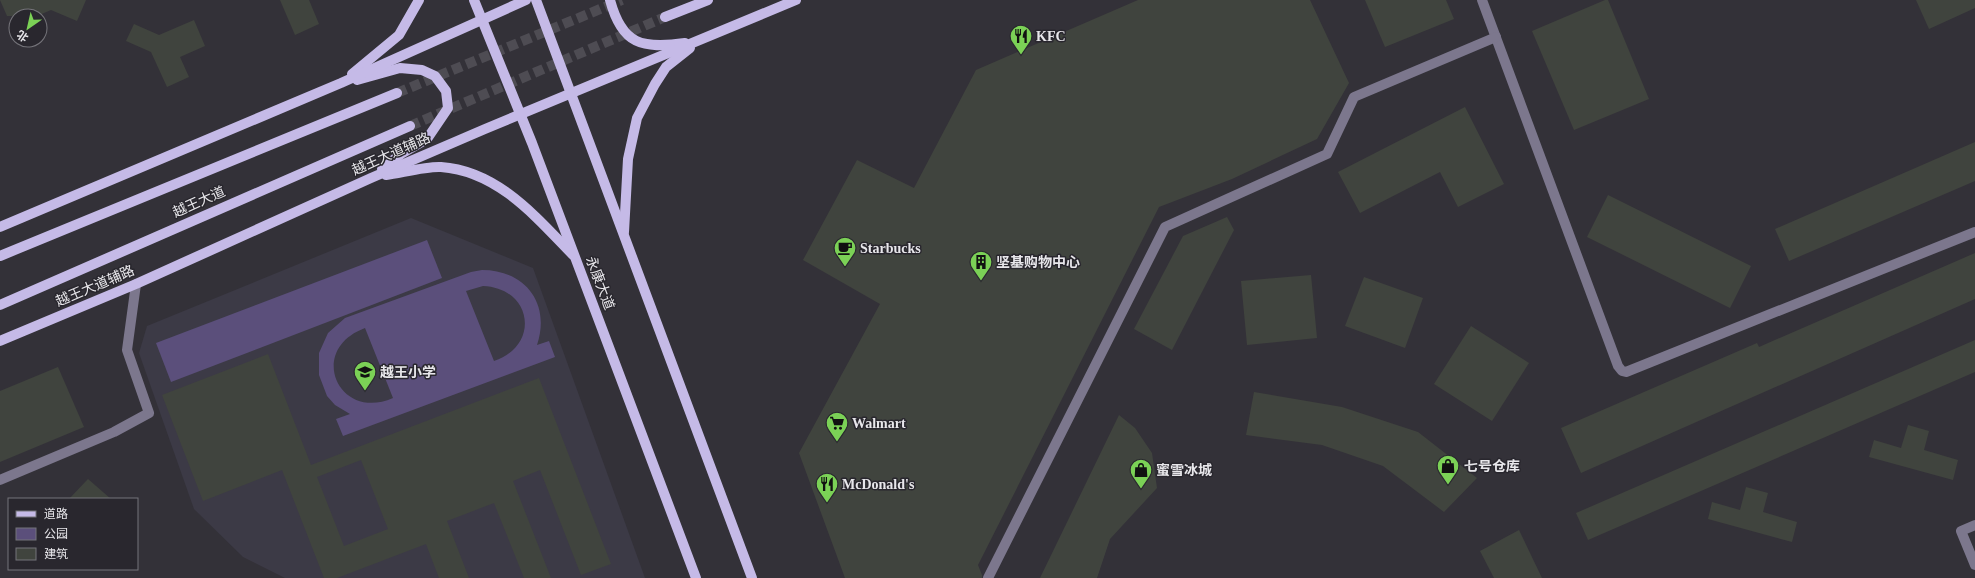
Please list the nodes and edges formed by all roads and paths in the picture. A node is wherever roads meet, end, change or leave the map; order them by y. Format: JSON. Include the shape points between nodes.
{"nodes":[{"id":1,"x":419,"y":0,"type":"edge"},
{"id":2,"x":474,"y":0,"type":"edge"},
{"id":3,"x":526,"y":0,"type":"edge"},
{"id":4,"x":536,"y":0,"type":"edge"},
{"id":5,"x":610,"y":0,"type":"edge"},
{"id":6,"x":708,"y":0,"type":"edge"},
{"id":7,"x":796,"y":0,"type":"edge"},
{"id":8,"x":1482,"y":0,"type":"edge"},
{"id":9,"x":665,"y":18,"type":"tunnel mouth"},
{"id":10,"x":482,"y":19,"type":"junction"},
{"id":11,"x":1496,"y":37,"type":"junction"},
{"id":12,"x":700,"y":41,"type":"junction"},
{"id":13,"x":341,"y":83,"type":"junction"},
{"id":14,"x":397,"y":93,"type":"tunnel mouth"},
{"id":15,"x":572,"y":93,"type":"junction"},
{"id":16,"x":521,"y":114,"type":"junction"},
{"id":17,"x":410,"y":126,"type":"tunnel mouth"},
{"id":18,"x":371,"y":178,"type":"junction"},
{"id":19,"x":0,"y":227,"type":"edge"},
{"id":20,"x":1975,"y":232,"type":"edge"},
{"id":21,"x":624,"y":237,"type":"junction"},
{"id":22,"x":0,"y":256,"type":"edge"},
{"id":23,"x":576,"y":258,"type":"junction"},
{"id":24,"x":136,"y":284,"type":"junction"},
{"id":25,"x":0,"y":304,"type":"edge"},
{"id":26,"x":0,"y":341,"type":"edge"},
{"id":27,"x":0,"y":480,"type":"edge"},
{"id":28,"x":1975,"y":526,"type":"edge"},
{"id":29,"x":1975,"y":565,"type":"edge"},
{"id":30,"x":696,"y":578,"type":"edge"},
{"id":31,"x":752,"y":578,"type":"edge"},
{"id":32,"x":988,"y":578,"type":"edge"}],
"edges":[{"from":1,"to":13,"type":"main road","via":[[399,35]]},
{"from":2,"to":10,"type":"main road","name":"永康大道"},
{"from":3,"to":10,"type":"main road"},
{"from":4,"to":15,"type":"main road"},
{"from":5,"to":12,"type":"main road","via":[[615,20],[628,36],[645,45],[663,46]]},
{"from":6,"to":9,"type":"main road"},
{"from":7,"to":12,"type":"main road","name":"越王大道辅路"},
{"from":8,"to":11,"type":"street"},
{"from":10,"to":13,"type":"main road"},
{"from":10,"to":16,"type":"main road","name":"永康大道"},
{"from":11,"to":20,"type":"street","via":[[1622,371],[1626,372]]},
{"from":11,"to":32,"type":"street","via":[[1354,97],[1327,154],[1165,227]]},
{"from":12,"to":15,"type":"main road","name":"越王大道辅路"},
{"from":12,"to":21,"type":"main road","via":[[666,67],[637,118],[628,159]]},
{"from":13,"to":18,"type":"main road","via":[[400,68],[422,70],[435,76],[446,91],[448,108],[427,139],[401,154]]},
{"from":13,"to":19,"type":"main road"},
{"from":14,"to":22,"type":"main road","name":"越王大道"},
{"from":15,"to":16,"type":"main road","name":"越王大道辅路"},
{"from":15,"to":21,"type":"main road"},
{"from":16,"to":18,"type":"main road","name":"越王大道辅路"},
{"from":16,"to":23,"type":"main road","name":"永康大道"},
{"from":17,"to":25,"type":"main road","name":"越王大道"},
{"from":18,"to":23,"type":"main road","via":[[440,167],[485,179],[508,192]]},
{"from":18,"to":24,"type":"main road","name":"越王大道辅路"},
{"from":21,"to":31,"type":"main road"},
{"from":23,"to":30,"type":"main road","name":"永康大道"},
{"from":24,"to":26,"type":"main road","name":"越王大道辅路"},
{"from":24,"to":27,"type":"street","via":[[128,350],[149,413],[114,432]]},
{"from":28,"to":29,"type":"street","via":[[1961,531]]}]}
